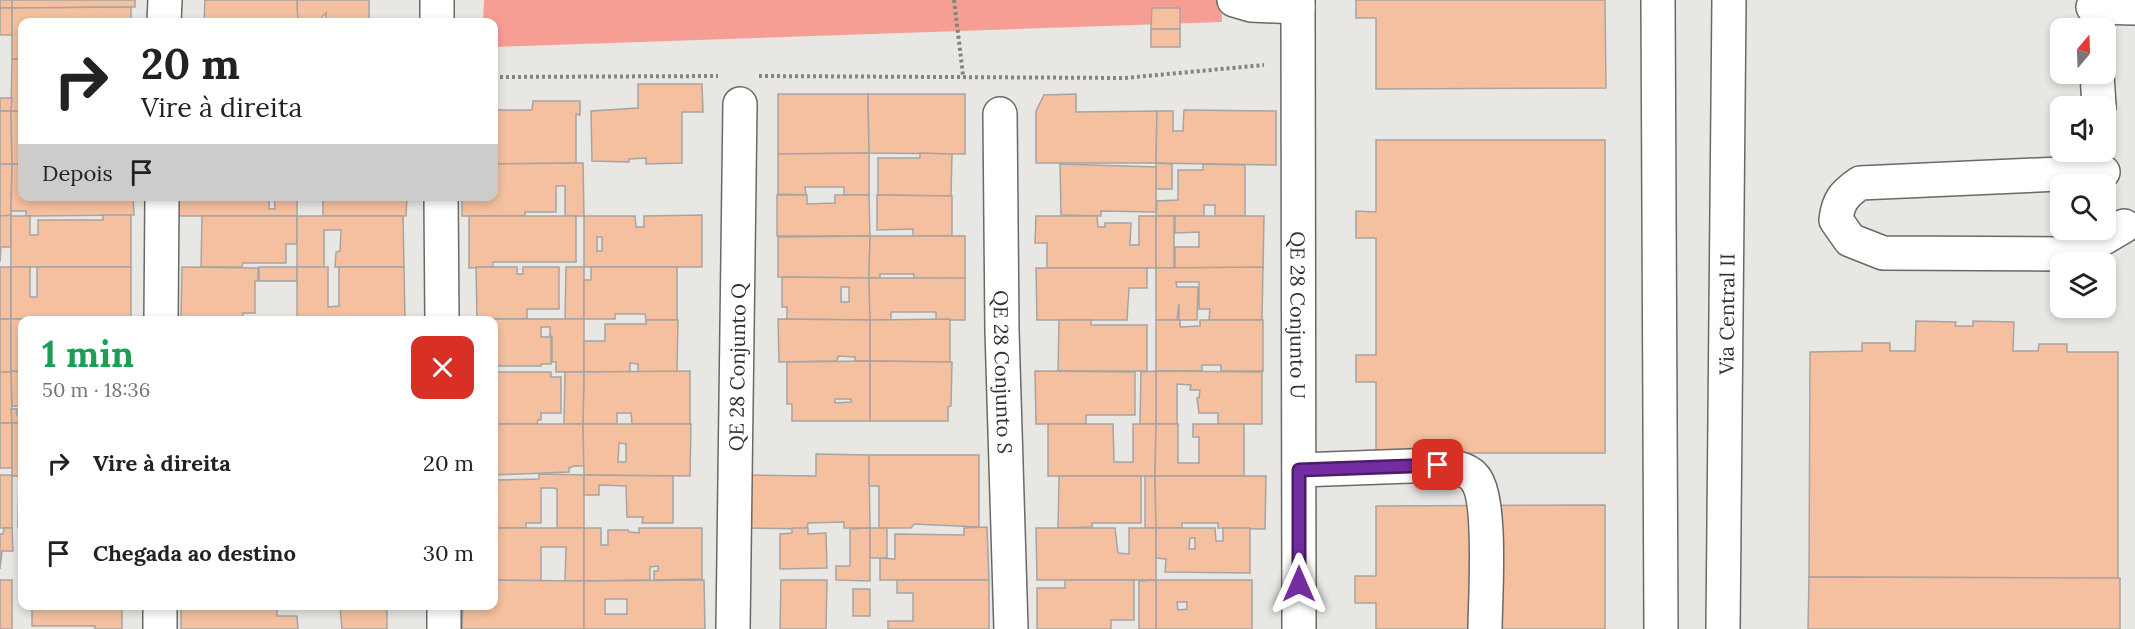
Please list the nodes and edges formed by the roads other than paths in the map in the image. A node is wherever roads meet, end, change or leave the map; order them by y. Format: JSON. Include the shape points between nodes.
{"nodes":[{"id":1,"x":165,"y":0,"type":"edge"},
{"id":2,"x":437,"y":0,"type":"edge"},
{"id":3,"x":1234,"y":0,"type":"edge"},
{"id":4,"x":1658,"y":0,"type":"edge"},
{"id":5,"x":1729,"y":0,"type":"edge"},
{"id":6,"x":1298,"y":4,"type":"edge"},
{"id":7,"x":2135,"y":8,"type":"edge"},
{"id":8,"x":2094,"y":12,"type":"edge"},
{"id":9,"x":164,"y":18,"type":"edge"},
{"id":10,"x":437,"y":18,"type":"edge"},
{"id":11,"x":740,"y":104,"type":"dead end"},
{"id":12,"x":1000,"y":114,"type":"dead end"},
{"id":13,"x":2103,"y":169,"type":"edge"},
{"id":14,"x":162,"y":201,"type":"edge"},
{"id":15,"x":441,"y":201,"type":"edge"},
{"id":16,"x":2122,"y":221,"type":"edge"},
{"id":17,"x":161,"y":316,"type":"edge"},
{"id":18,"x":442,"y":316,"type":"edge"},
{"id":19,"x":1299,"y":470,"type":"junction"},
{"id":20,"x":160,"y":610,"type":"edge"},
{"id":21,"x":444,"y":610,"type":"edge"},
{"id":22,"x":160,"y":629,"type":"edge"},
{"id":23,"x":444,"y":629,"type":"edge"},
{"id":24,"x":733,"y":629,"type":"edge"},
{"id":25,"x":1011,"y":629,"type":"edge"},
{"id":26,"x":1299,"y":629,"type":"edge"},
{"id":27,"x":1485,"y":629,"type":"edge"},
{"id":28,"x":1661,"y":629,"type":"edge"},
{"id":29,"x":1723,"y":629,"type":"edge"}],
"edges":[{"from":1,"to":9,"type":"street"},
{"from":2,"to":10,"type":"street"},
{"from":3,"to":6,"type":"street","via":[[1251,5]]},
{"from":4,"to":28,"type":"street"},
{"from":5,"to":29,"type":"street","name":"Via Central II"},
{"from":6,"to":19,"type":"street","name":"QE 28 Conjunto U"},
{"from":7,"to":8,"type":"street"},
{"from":11,"to":24,"type":"street","name":"QE 28 Conjunto Q"},
{"from":12,"to":25,"type":"street","name":"QE 28 Conjunto S"},
{"from":13,"to":16,"type":"street","via":[[1860,183],[1837,205],[1836,220],[1850,240],[1883,254],[2064,254],[2085,249]]},
{"from":14,"to":17,"type":"street"},
{"from":15,"to":18,"type":"street"},
{"from":19,"to":26,"type":"street","name":"QE 28 Conjunto U"},
{"from":19,"to":27,"type":"street","via":[[1438,465],[1461,469],[1475,477],[1484,500]]},
{"from":20,"to":22,"type":"street"},
{"from":21,"to":23,"type":"street"}]}
